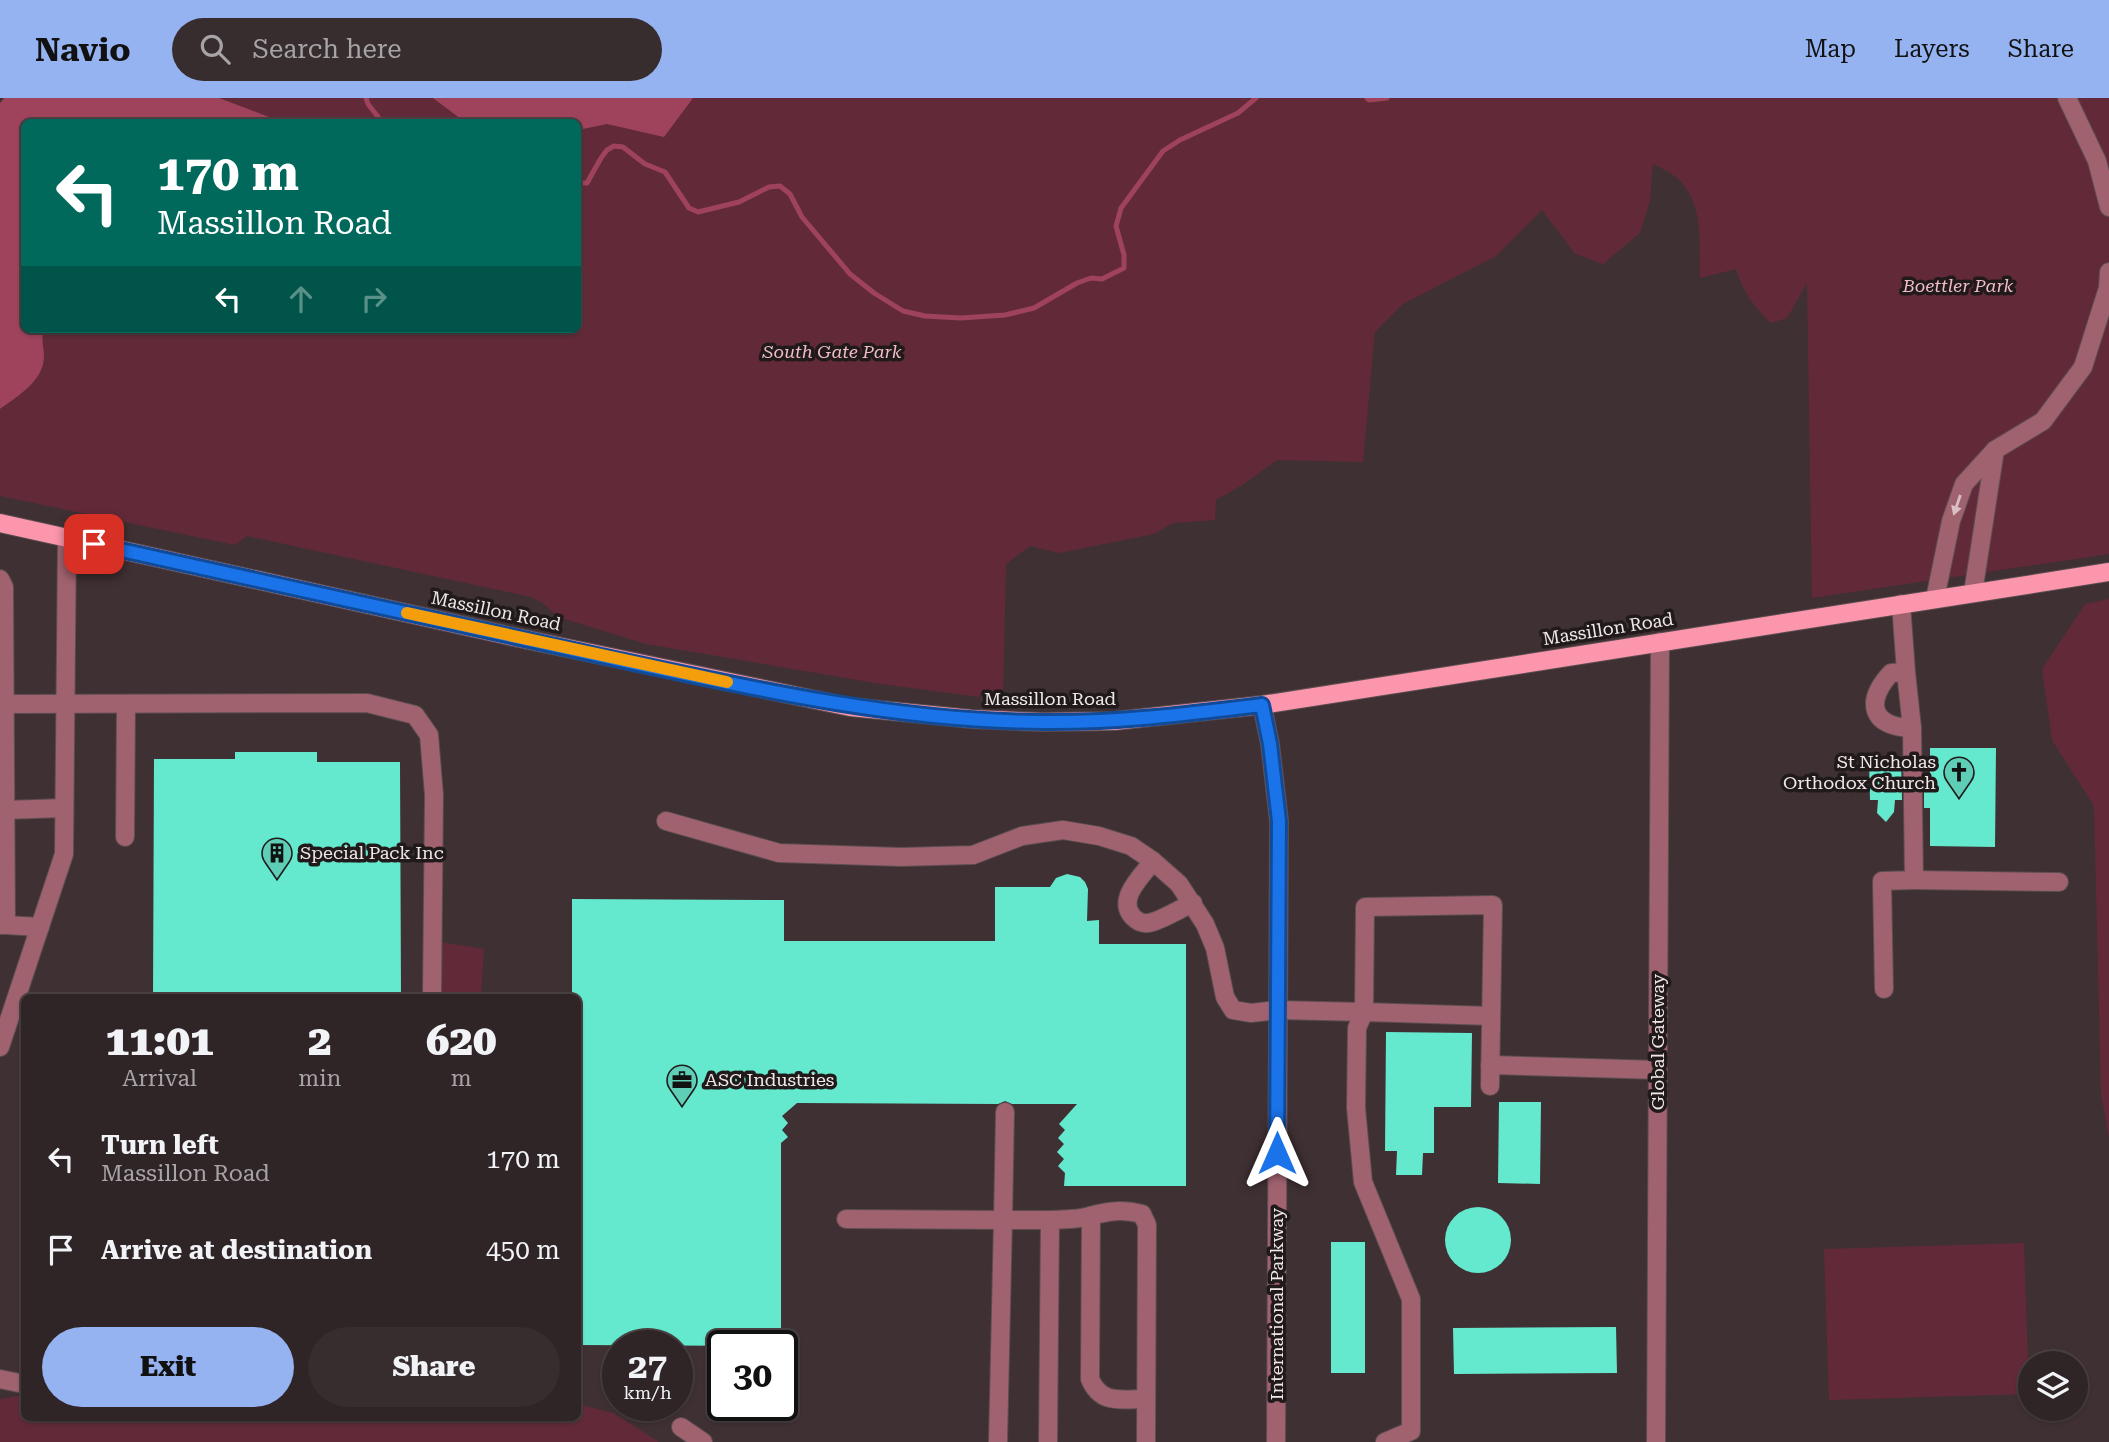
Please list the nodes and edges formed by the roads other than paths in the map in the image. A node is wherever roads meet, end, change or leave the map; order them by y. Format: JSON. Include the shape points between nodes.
{"nodes":[{"id":1,"x":2067,"y":98,"type":"edge"},
{"id":2,"x":2109,"y":207,"type":"edge"},
{"id":3,"x":2109,"y":272,"type":"edge"},
{"id":4,"x":1996,"y":450,"type":"junction"},
{"id":5,"x":0,"y":523,"type":"edge"},
{"id":6,"x":67,"y":538,"type":"junction"},
{"id":7,"x":2109,"y":572,"type":"edge"},
{"id":8,"x":0,"y":579,"type":"edge"},
{"id":9,"x":1973,"y":593,"type":"junction"},
{"id":10,"x":1935,"y":599,"type":"junction"},
{"id":11,"x":1901,"y":604,"type":"junction"},
{"id":12,"x":1660,"y":642,"type":"junction"},
{"id":13,"x":1906,"y":672,"type":"junction"},
{"id":14,"x":5,"y":704,"type":"junction"},
{"id":15,"x":65,"y":704,"type":"junction"},
{"id":16,"x":127,"y":704,"type":"junction"},
{"id":17,"x":1262,"y":705,"type":"junction"},
{"id":18,"x":1912,"y":728,"type":"junction"},
{"id":19,"x":64,"y":808,"type":"junction"},
{"id":20,"x":5,"y":810,"type":"junction"},
{"id":21,"x":666,"y":821,"type":"dead end"},
{"id":22,"x":125,"y":837,"type":"dead end"},
{"id":23,"x":1153,"y":861,"type":"junction"},
{"id":24,"x":1914,"y":880,"type":"junction"},
{"id":25,"x":2059,"y":881,"type":"dead end"},
{"id":26,"x":1193,"y":903,"type":"junction"},
{"id":27,"x":3,"y":925,"type":"edge"},
{"id":28,"x":40,"y":927,"type":"junction"},
{"id":29,"x":1884,"y":989,"type":"dead end"},
{"id":30,"x":432,"y":994,"type":"edge"},
{"id":31,"x":1277,"y":1010,"type":"junction"},
{"id":32,"x":1364,"y":1012,"type":"junction"},
{"id":33,"x":1491,"y":1016,"type":"junction"},
{"id":34,"x":0,"y":1047,"type":"edge"},
{"id":35,"x":1490,"y":1065,"type":"junction"},
{"id":36,"x":1658,"y":1070,"type":"junction"},
{"id":37,"x":1490,"y":1086,"type":"dead end"},
{"id":38,"x":1005,"y":1112,"type":"dead end"},
{"id":39,"x":1091,"y":1216,"type":"junction"},
{"id":40,"x":846,"y":1219,"type":"dead end"},
{"id":41,"x":1003,"y":1220,"type":"junction"},
{"id":42,"x":1050,"y":1220,"type":"junction"},
{"id":43,"x":0,"y":1379,"type":"edge"},
{"id":44,"x":21,"y":1383,"type":"edge"},
{"id":45,"x":1146,"y":1399,"type":"junction"},
{"id":46,"x":681,"y":1427,"type":"dead end"},
{"id":47,"x":703,"y":1442,"type":"edge"},
{"id":48,"x":998,"y":1442,"type":"edge"},
{"id":49,"x":1048,"y":1442,"type":"edge"},
{"id":50,"x":1146,"y":1442,"type":"edge"},
{"id":51,"x":1276,"y":1442,"type":"edge"},
{"id":52,"x":1385,"y":1442,"type":"edge"},
{"id":53,"x":1656,"y":1442,"type":"edge"}],
"edges":[{"from":1,"to":2,"type":"street","via":[[2097,161]]},
{"from":3,"to":4,"type":"street","via":[[2083,367],[2043,421]]},
{"from":4,"to":9,"type":"street"},
{"from":4,"to":10,"type":"street","one_way":true,"via":[[1964,484],[1951,521]]},
{"from":5,"to":6,"type":"main road","name":"Massillon Road"},
{"from":6,"to":15,"type":"street"},
{"from":6,"to":17,"type":"main road","name":"Massillon Road","via":[[850,707],[1042,722],[1126,720]]},
{"from":7,"to":9,"type":"main road","name":"Massillon Road"},
{"from":8,"to":14,"type":"street","via":[[4,587]]},
{"from":9,"to":10,"type":"main road","name":"Massillon Road"},
{"from":10,"to":11,"type":"main road","name":"Massillon Road"},
{"from":11,"to":12,"type":"main road","name":"Massillon Road"},
{"from":11,"to":13,"type":"street"},
{"from":12,"to":17,"type":"main road","name":"Massillon Road"},
{"from":12,"to":36,"type":"street","name":"Global Gateway"},
{"from":13,"to":18,"type":"street"},
{"from":13,"to":18,"type":"street","via":[[1891,673],[1877,688],[1875,705],[1880,718],[1896,728]]},
{"from":14,"to":15,"type":"street"},
{"from":14,"to":20,"type":"street"},
{"from":15,"to":16,"type":"street"},
{"from":15,"to":19,"type":"street"},
{"from":16,"to":22,"type":"street"},
{"from":16,"to":30,"type":"street","via":[[367,703],[415,715],[429,735],[434,795]]},
{"from":17,"to":31,"type":"street","name":"International Parkway","via":[[1279,821]]},
{"from":18,"to":24,"type":"street"},
{"from":19,"to":20,"type":"street"},
{"from":19,"to":28,"type":"street","via":[[64,854]]},
{"from":20,"to":27,"type":"street"},
{"from":21,"to":23,"type":"street","via":[[779,853],[973,855],[1022,836],[1063,831],[1130,846]]},
{"from":23,"to":26,"type":"street"},
{"from":23,"to":26,"type":"street","via":[[1126,901],[1138,922],[1148,923]]},
{"from":24,"to":25,"type":"street"},
{"from":24,"to":29,"type":"street","via":[[1882,881]]},
{"from":26,"to":31,"type":"street","via":[[1215,948],[1225,997],[1233,1010]]},
{"from":27,"to":28,"type":"street"},
{"from":28,"to":34,"type":"street"},
{"from":31,"to":32,"type":"street"},
{"from":31,"to":51,"type":"street","name":"International Parkway"},
{"from":32,"to":33,"type":"street"},
{"from":32,"to":33,"type":"street","via":[[1365,907],[1493,905]]},
{"from":32,"to":52,"type":"street","via":[[1357,1028],[1356,1094],[1363,1182],[1411,1299],[1411,1432]]},
{"from":33,"to":35,"type":"street"},
{"from":35,"to":36,"type":"street"},
{"from":35,"to":37,"type":"street"},
{"from":36,"to":53,"type":"street","name":"Global Gateway"},
{"from":38,"to":41,"type":"street"},
{"from":39,"to":42,"type":"street"},
{"from":39,"to":45,"type":"street","via":[[1090,1379],[1102,1397]]},
{"from":39,"to":45,"type":"street","via":[[1130,1211],[1142,1214],[1147,1226]]},
{"from":40,"to":41,"type":"street"},
{"from":41,"to":42,"type":"street"},
{"from":41,"to":48,"type":"street"},
{"from":42,"to":49,"type":"street"},
{"from":43,"to":44,"type":"street"},
{"from":45,"to":50,"type":"street"},
{"from":46,"to":47,"type":"street"}]}
